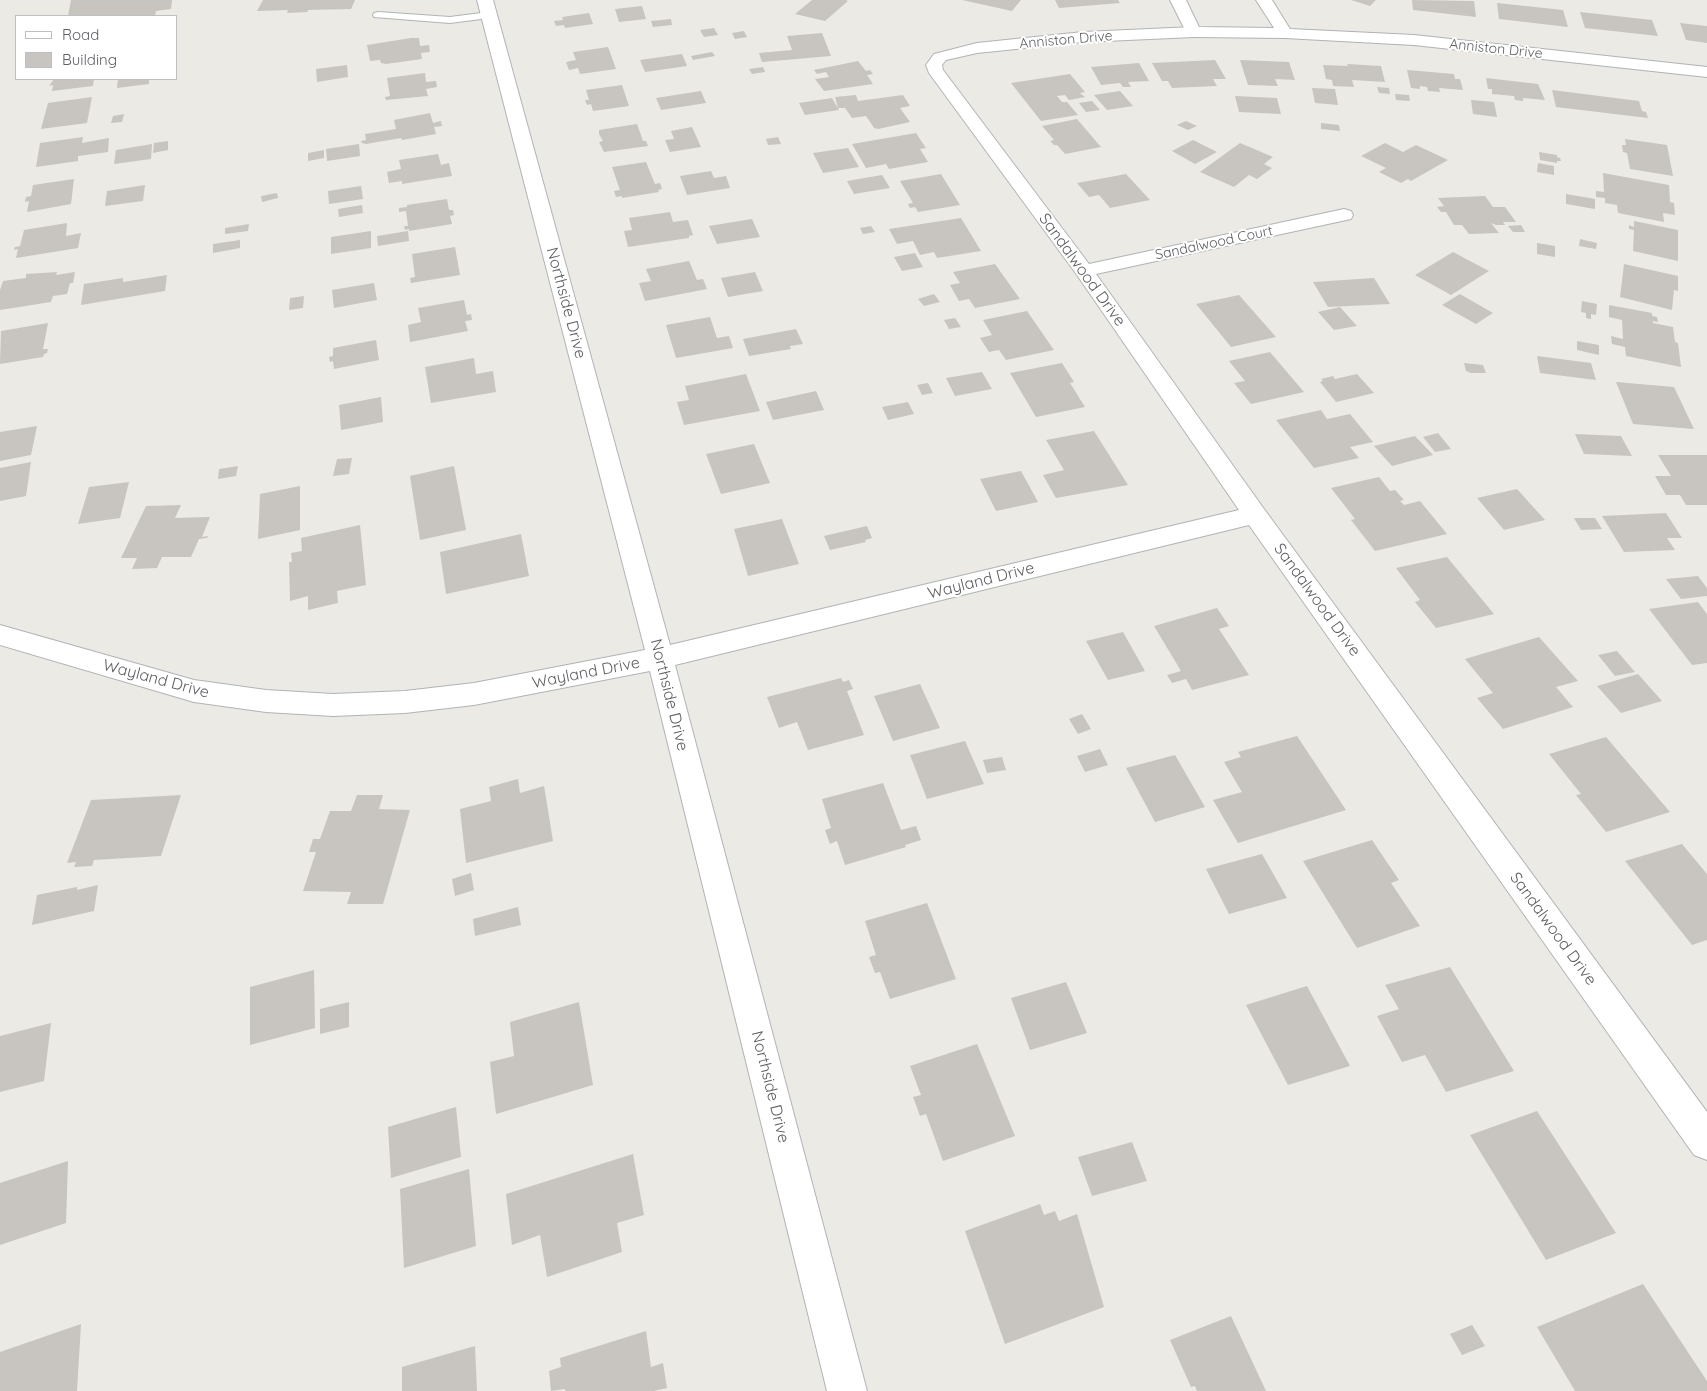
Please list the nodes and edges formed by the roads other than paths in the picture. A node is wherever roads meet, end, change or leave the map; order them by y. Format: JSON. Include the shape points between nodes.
{"nodes":[{"id":1,"x":1178,"y":0,"type":"edge"},
{"id":2,"x":1264,"y":0,"type":"edge"},
{"id":3,"x":487,"y":8,"type":"edge"},
{"id":4,"x":378,"y":15,"type":"dead end"},
{"id":5,"x":1194,"y":32,"type":"junction"},
{"id":6,"x":1285,"y":33,"type":"junction"},
{"id":7,"x":940,"y":57,"type":"joint"},
{"id":8,"x":1707,"y":72,"type":"edge"},
{"id":9,"x":1344,"y":215,"type":"dead end"},
{"id":10,"x":1084,"y":272,"type":"junction"},
{"id":11,"x":1255,"y":515,"type":"junction"},
{"id":12,"x":0,"y":635,"type":"edge"},
{"id":13,"x":660,"y":658,"type":"junction"},
{"id":14,"x":1707,"y":1142,"type":"edge"},
{"id":15,"x":847,"y":1391,"type":"edge"}],
"edges":[{"from":1,"to":5,"type":"street"},
{"from":2,"to":6,"type":"street"},
{"from":3,"to":4,"type":"lane","via":[[450,20]]},
{"from":3,"to":13,"type":"street","name":"Northside Drive"},
{"from":5,"to":6,"type":"street","name":"Anniston Drive"},
{"from":5,"to":7,"type":"street","name":"Anniston Drive","via":[[1083,37],[976,48]]},
{"from":6,"to":8,"type":"street","name":"Anniston Drive","via":[[1463,45]]},
{"from":7,"to":10,"type":"street","name":"Sandalwood Drive","via":[[934,65],[935,70]]},
{"from":9,"to":10,"type":"street","name":"Sandalwood Court"},
{"from":10,"to":11,"type":"street","name":"Sandalwood Drive"},
{"from":11,"to":13,"type":"street","name":"Wayland Drive"},
{"from":11,"to":14,"type":"street","name":"Sandalwood Drive"},
{"from":12,"to":13,"type":"street","name":"Wayland Drive","via":[[194,691],[266,701],[333,705],[405,702],[474,694]]},
{"from":13,"to":15,"type":"street","name":"Northside Drive"}]}
